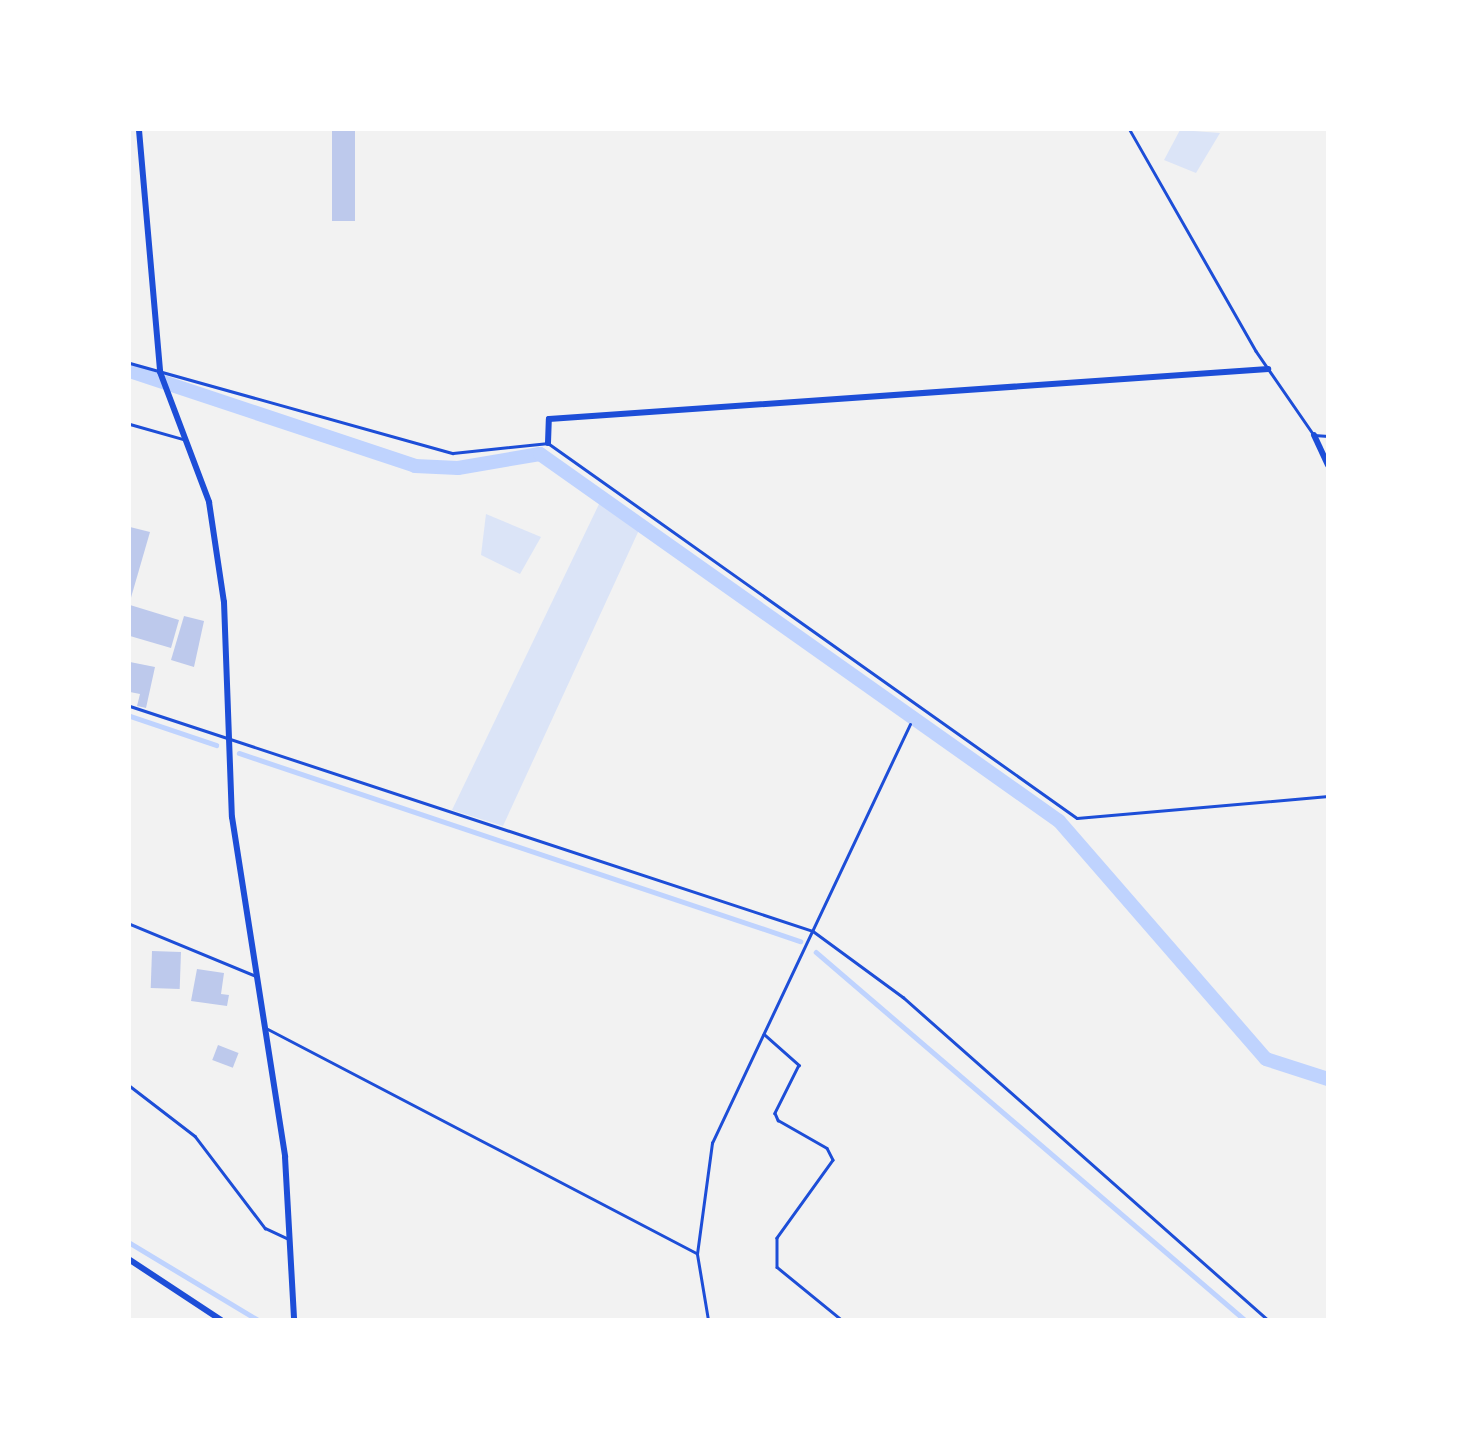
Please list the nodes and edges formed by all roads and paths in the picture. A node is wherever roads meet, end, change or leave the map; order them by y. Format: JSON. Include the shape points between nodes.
{"nodes":[{"id":1,"x":139,"y":130,"type":"edge"},
{"id":2,"x":1130,"y":130,"type":"edge"},
{"id":3,"x":130,"y":363,"type":"edge"},
{"id":4,"x":1268,"y":369,"type":"junction"},
{"id":5,"x":160,"y":372,"type":"junction"},
{"id":6,"x":130,"y":424,"type":"edge"},
{"id":7,"x":1314,"y":435,"type":"junction"},
{"id":8,"x":1328,"y":436,"type":"edge"},
{"id":9,"x":186,"y":440,"type":"junction"},
{"id":10,"x":548,"y":443,"type":"junction"},
{"id":11,"x":1328,"y":465,"type":"edge"},
{"id":12,"x":130,"y":706,"type":"edge"},
{"id":13,"x":910,"y":725,"type":"dead end"},
{"id":14,"x":227,"y":742,"type":"junction"},
{"id":15,"x":1328,"y":796,"type":"edge"},
{"id":16,"x":130,"y":924,"type":"edge"},
{"id":17,"x":813,"y":931,"type":"junction"},
{"id":18,"x":257,"y":977,"type":"junction"},
{"id":19,"x":266,"y":1031,"type":"junction"},
{"id":20,"x":764,"y":1034,"type":"junction"},
{"id":21,"x":130,"y":1086,"type":"edge"},
{"id":22,"x":289,"y":1240,"type":"junction"},
{"id":23,"x":697,"y":1254,"type":"junction"},
{"id":24,"x":130,"y":1260,"type":"edge"},
{"id":25,"x":221,"y":1320,"type":"edge"},
{"id":26,"x":294,"y":1320,"type":"edge"},
{"id":27,"x":708,"y":1320,"type":"edge"},
{"id":28,"x":842,"y":1320,"type":"edge"},
{"id":29,"x":1268,"y":1320,"type":"edge"}],
"edges":[{"from":1,"to":5,"type":"street"},
{"from":2,"to":4,"type":"lane","via":[[1152,178]]},
{"from":3,"to":5,"type":"lane"},
{"from":4,"to":7,"type":"lane"},
{"from":4,"to":10,"type":"street","via":[[549,419]]},
{"from":5,"to":9,"type":"street"},
{"from":5,"to":10,"type":"lane","via":[[453,453]]},
{"from":6,"to":9,"type":"lane"},
{"from":7,"to":8,"type":"lane"},
{"from":7,"to":11,"type":"street"},
{"from":9,"to":14,"type":"street","via":[[209,502],[224,602]]},
{"from":10,"to":15,"type":"lane","via":[[1077,818]]},
{"from":12,"to":14,"type":"lane"},
{"from":13,"to":17,"type":"lane"},
{"from":14,"to":17,"type":"lane"},
{"from":14,"to":18,"type":"street"},
{"from":16,"to":18,"type":"lane"},
{"from":17,"to":20,"type":"lane"},
{"from":17,"to":29,"type":"lane","via":[[903,998]]},
{"from":18,"to":19,"type":"street"},
{"from":19,"to":22,"type":"street","via":[[285,1157]]},
{"from":19,"to":23,"type":"lane"},
{"from":20,"to":23,"type":"lane","via":[[712,1143]]},
{"from":20,"to":28,"type":"lane","via":[[799,1065],[775,1113],[778,1120],[827,1148],[833,1160],[777,1238],[777,1267]]},
{"from":21,"to":22,"type":"lane","via":[[195,1136],[265,1228]]},
{"from":22,"to":26,"type":"street"},
{"from":23,"to":27,"type":"lane"},
{"from":24,"to":25,"type":"street"}]}
